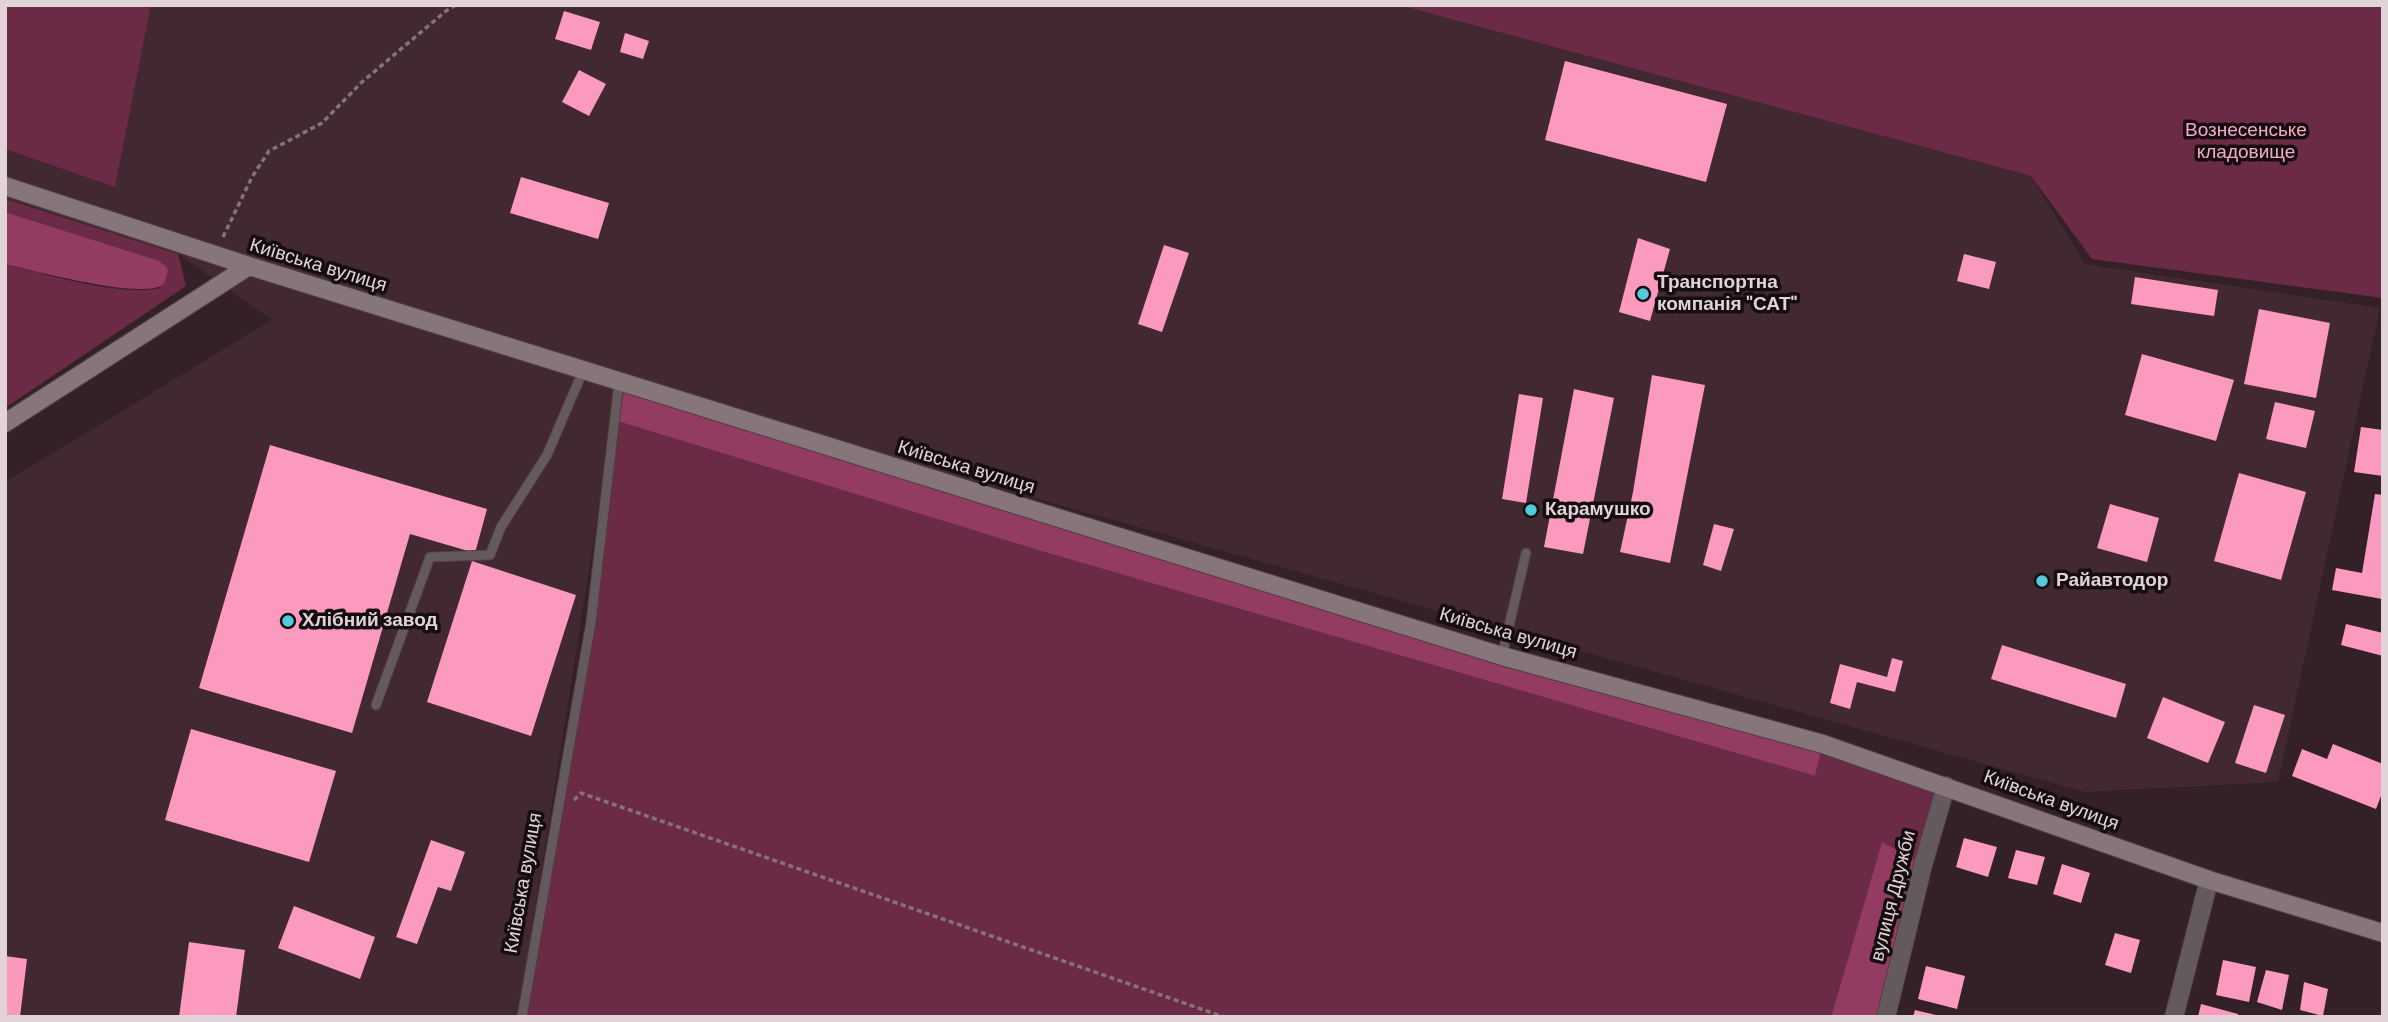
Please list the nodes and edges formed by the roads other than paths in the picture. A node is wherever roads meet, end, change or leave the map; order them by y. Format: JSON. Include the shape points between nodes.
{"nodes":[{"id":1,"x":5,"y":186,"type":"edge"},
{"id":2,"x":249,"y":266,"type":"junction"},
{"id":3,"x":583,"y":371,"type":"junction"},
{"id":4,"x":619,"y":382,"type":"junction"},
{"id":5,"x":5,"y":423,"type":"edge"},
{"id":6,"x":1526,"y":553,"type":"dead end"},
{"id":7,"x":1502,"y":656,"type":"junction"},
{"id":8,"x":376,"y":705,"type":"dead end"},
{"id":9,"x":1946,"y":786,"type":"junction"},
{"id":10,"x":2209,"y":880,"type":"junction"},
{"id":11,"x":2383,"y":933,"type":"edge"},
{"id":12,"x":522,"y":1017,"type":"edge"},
{"id":13,"x":1886,"y":1017,"type":"edge"},
{"id":14,"x":2174,"y":1017,"type":"edge"}],
"edges":[{"from":1,"to":2,"type":"main road","name":"Київська вулиця"},
{"from":2,"to":3,"type":"main road","name":"Київська вулиця"},
{"from":2,"to":5,"type":"main road"},
{"from":3,"to":4,"type":"main road","name":"Київська вулиця"},
{"from":3,"to":8,"type":"lane","via":[[547,455],[500,527],[489,555],[430,557]]},
{"from":4,"to":7,"type":"main road","name":"Київська вулиця"},
{"from":4,"to":12,"type":"lane","name":"Київська вулиця","via":[[591,622]]},
{"from":6,"to":7,"type":"lane"},
{"from":7,"to":9,"type":"main road","name":"Київська вулиця","via":[[1823,744]]},
{"from":9,"to":10,"type":"main road","name":"Київська вулиця"},
{"from":9,"to":13,"type":"street","name":"вулиця Дружби"},
{"from":10,"to":11,"type":"main road","name":"Київська вулиця"},
{"from":10,"to":14,"type":"street"}]}
